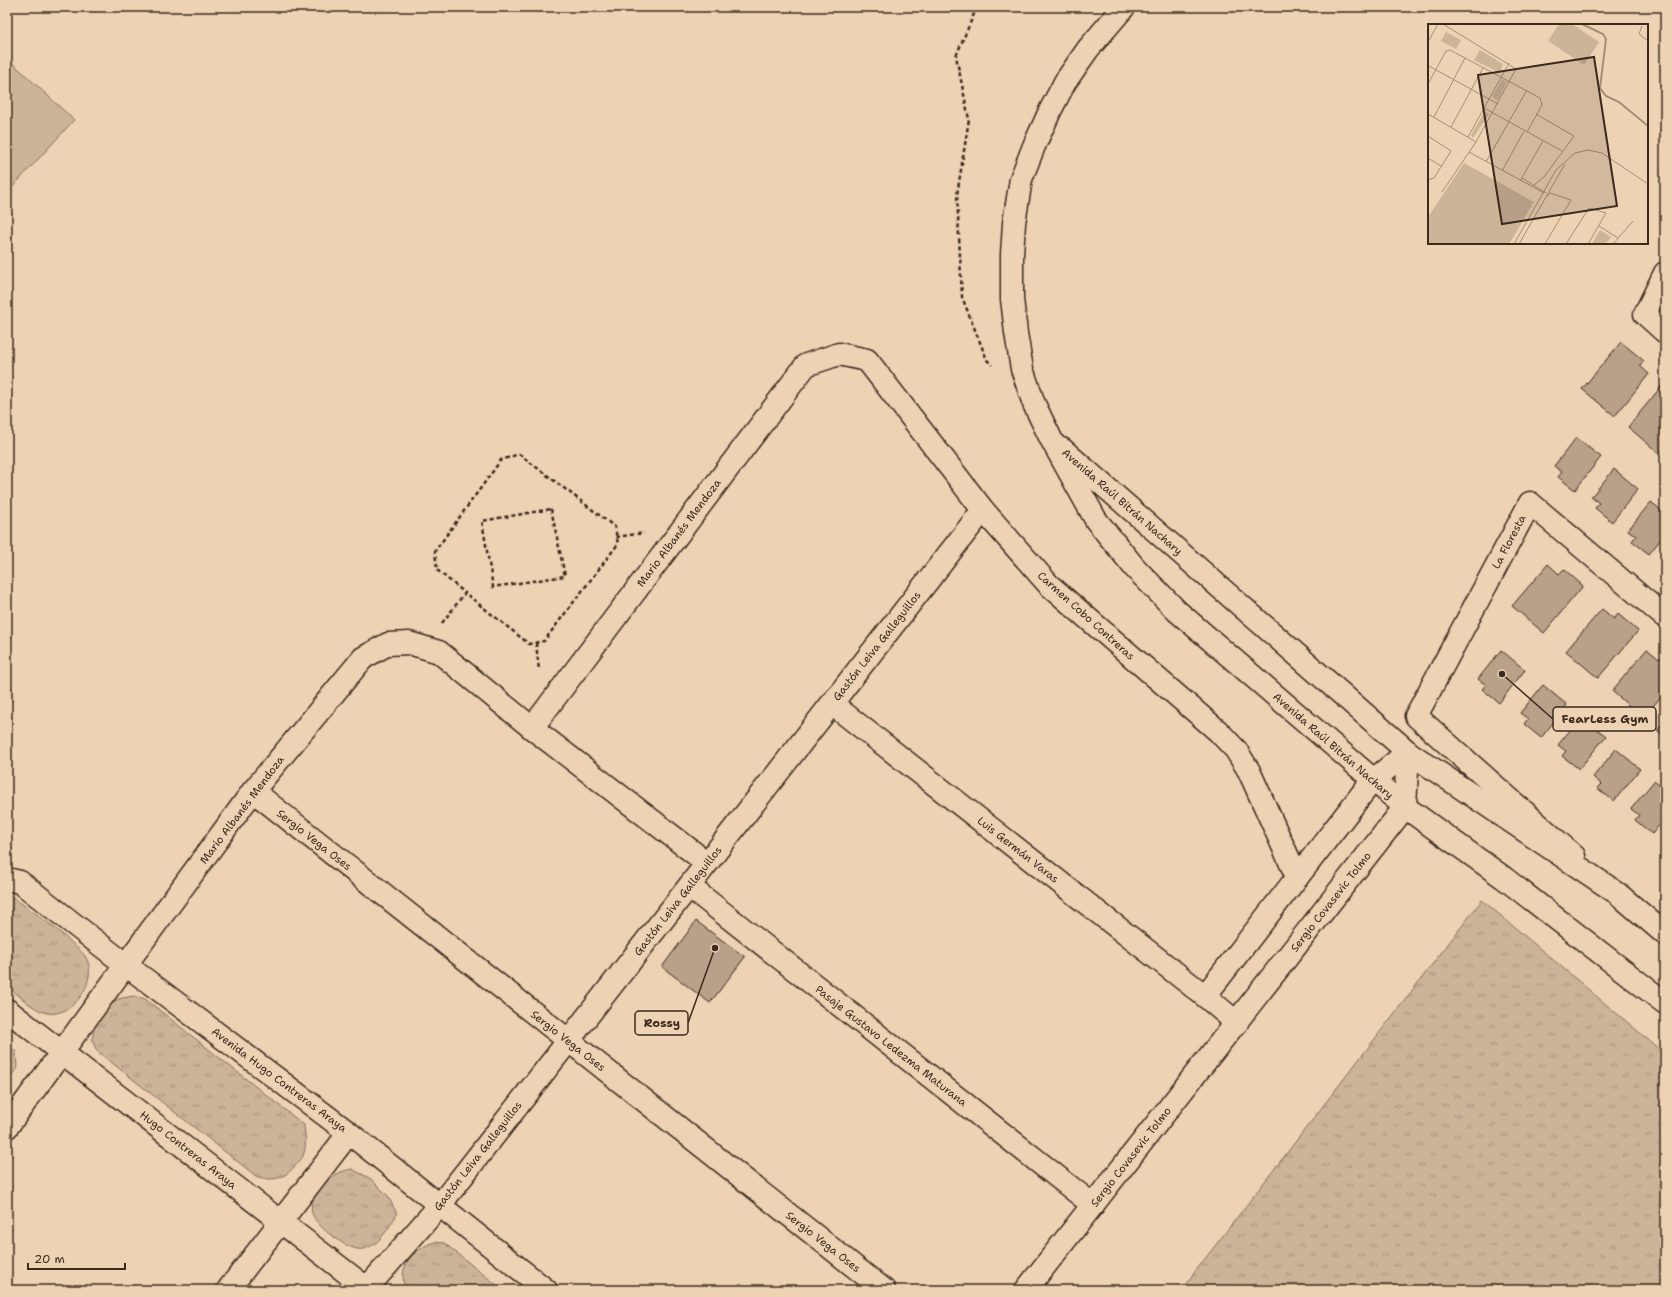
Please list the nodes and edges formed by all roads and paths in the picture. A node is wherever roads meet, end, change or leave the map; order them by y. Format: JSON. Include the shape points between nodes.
{"nodes":[{"id":1,"x":977,"y":7,"type":"edge"},
{"id":2,"x":1124,"y":7,"type":"edge"},
{"id":3,"x":1665,"y":273,"type":"edge"},
{"id":4,"x":1665,"y":332,"type":"edge"},
{"id":5,"x":839,"y":354,"type":"joint"},
{"id":6,"x":997,"y":370,"type":"dead end"},
{"id":7,"x":1051,"y":439,"type":"junction"},
{"id":8,"x":983,"y":510,"type":"junction"},
{"id":9,"x":493,"y":587,"type":"joint"},
{"id":10,"x":465,"y":593,"type":"junction"},
{"id":11,"x":1665,"y":617,"type":"edge"},
{"id":12,"x":423,"y":648,"type":"junction"},
{"id":13,"x":832,"y":704,"type":"junction"},
{"id":14,"x":532,"y":728,"type":"junction"},
{"id":15,"x":1408,"y":752,"type":"junction"},
{"id":16,"x":1372,"y":781,"type":"junction"},
{"id":17,"x":253,"y":791,"type":"junction"},
{"id":18,"x":1405,"y":807,"type":"junction"},
{"id":19,"x":707,"y":863,"type":"junction"},
{"id":20,"x":1297,"y":877,"type":"junction"},
{"id":21,"x":7,"y":878,"type":"edge"},
{"id":22,"x":690,"y":886,"type":"junction"},
{"id":23,"x":1617,"y":893,"type":"junction"},
{"id":24,"x":1665,"y":934,"type":"edge"},
{"id":25,"x":126,"y":966,"type":"junction"},
{"id":26,"x":1205,"y":996,"type":"junction"},
{"id":27,"x":1665,"y":1003,"type":"edge"},
{"id":28,"x":7,"y":1010,"type":"edge"},
{"id":29,"x":1236,"y":1023,"type":"junction"},
{"id":30,"x":568,"y":1041,"type":"junction"},
{"id":31,"x":62,"y":1052,"type":"junction"},
{"id":32,"x":7,"y":1127,"type":"edge"},
{"id":33,"x":349,"y":1133,"type":"junction"},
{"id":34,"x":440,"y":1205,"type":"junction"},
{"id":35,"x":1093,"y":1205,"type":"junction"},
{"id":36,"x":281,"y":1221,"type":"junction"},
{"id":37,"x":368,"y":1289,"type":"edge"},
{"id":38,"x":228,"y":1290,"type":"edge"},
{"id":39,"x":546,"y":1290,"type":"edge"},
{"id":40,"x":884,"y":1290,"type":"edge"},
{"id":41,"x":1026,"y":1290,"type":"edge"}],
"edges":[{"from":1,"to":6,"type":"path","via":[[956,56],[969,119],[957,194],[962,297],[987,360]]},
{"from":2,"to":7,"type":"street","name":"Avenida Raúl Bitrán Nachary","via":[[1069,76],[1050,111],[1021,179],[1012,255],[1016,333],[1034,404]]},
{"from":3,"to":4,"type":"street","via":[[1644,314]]},
{"from":5,"to":8,"type":"street","name":"Carmen Cobo Contreras","via":[[867,360]]},
{"from":5,"to":14,"type":"street","name":"Mario Albanés Mendoza","via":[[806,365]]},
{"from":7,"to":15,"type":"street","name":"Avenida Raúl Bitrán Nachary"},
{"from":7,"to":16,"type":"street","name":"Avenida Raúl Bitrán Nachary","via":[[1096,520],[1135,568],[1177,611]]},
{"from":8,"to":13,"type":"street","name":"Gastón Leiva Galleguillos"},
{"from":8,"to":20,"type":"street","name":"Carmen Cobo Contreras","via":[[1050,585],[1218,731],[1236,750],[1249,771]]},
{"from":9,"to":9,"type":"path","via":[[482,521],[551,509],[565,576]]},
{"from":10,"to":10,"type":"path","via":[[437,570],[435,551],[501,460],[519,454],[615,527],[618,544],[544,641],[529,644]]},
{"from":10,"to":12,"type":"path"},
{"from":11,"to":23,"type":"street","name":"La Floresta","via":[[1530,503],[1416,716]]},
{"from":12,"to":14,"type":"street","name":"Mario Albanés Mendoza","via":[[439,652]]},
{"from":12,"to":17,"type":"street","name":"Mario Albanés Mendoza","via":[[409,644],[388,644],[363,658]]},
{"from":13,"to":19,"type":"street","name":"Gastón Leiva Galleguillos"},
{"from":13,"to":26,"type":"street","name":"Luis Germán Varas"},
{"from":14,"to":19,"type":"street","name":"Mario Albanés Mendoza"},
{"from":15,"to":16,"type":"street"},
{"from":15,"to":18,"type":"street"},
{"from":15,"to":23,"type":"street","name":"Avenida Raúl Bitrán Nachary"},
{"from":16,"to":18,"type":"street","name":"Avenida Raúl Bitrán Nachary"},
{"from":16,"to":20,"type":"street"},
{"from":17,"to":25,"type":"street","name":"Mario Albanés Mendoza"},
{"from":17,"to":30,"type":"street","name":"Sergio Vega Oses"},
{"from":18,"to":27,"type":"street","name":"Avenida Raúl Bitrán Nachary","via":[[1504,878]]},
{"from":18,"to":29,"type":"street","name":"Sergio Covasevic Tolmo"},
{"from":19,"to":22,"type":"street","name":"Gastón Leiva Galleguillos"},
{"from":20,"to":26,"type":"street"},
{"from":21,"to":25,"type":"street","name":"Avenida Hugo Contreras Araya","via":[[20,882]]},
{"from":22,"to":30,"type":"street","name":"Gastón Leiva Galleguillos"},
{"from":22,"to":35,"type":"street","name":"Pasaje Gustavo Ledezma Maturana"},
{"from":23,"to":24,"type":"street","name":"Avenida Raúl Bitrán Nachary"},
{"from":25,"to":31,"type":"street","name":"Mario Albanés Mendoza"},
{"from":25,"to":33,"type":"street","name":"Avenida Hugo Contreras Araya"},
{"from":26,"to":29,"type":"street","name":"Luis Germán Varas"},
{"from":28,"to":31,"type":"street","name":"Hugo Contreras Araya"},
{"from":29,"to":35,"type":"street","name":"Sergio Covasevic Tolmo"},
{"from":30,"to":34,"type":"street","name":"Gastón Leiva Galleguillos"},
{"from":30,"to":40,"type":"street","name":"Sergio Vega Oses"},
{"from":31,"to":32,"type":"street","name":"Mario Albanés Mendoza"},
{"from":31,"to":36,"type":"street","name":"Hugo Contreras Araya"},
{"from":33,"to":34,"type":"street","name":"Avenida Hugo Contreras Araya"},
{"from":33,"to":36,"type":"street"},
{"from":34,"to":37,"type":"street","name":"Gastón Leiva Galleguillos"},
{"from":34,"to":39,"type":"street","name":"Avenida Hugo Contreras Araya"},
{"from":35,"to":41,"type":"street","name":"Sergio Covasevic Tolmo"},
{"from":36,"to":37,"type":"street","name":"Hugo Contreras Araya"},
{"from":36,"to":38,"type":"street"}]}
